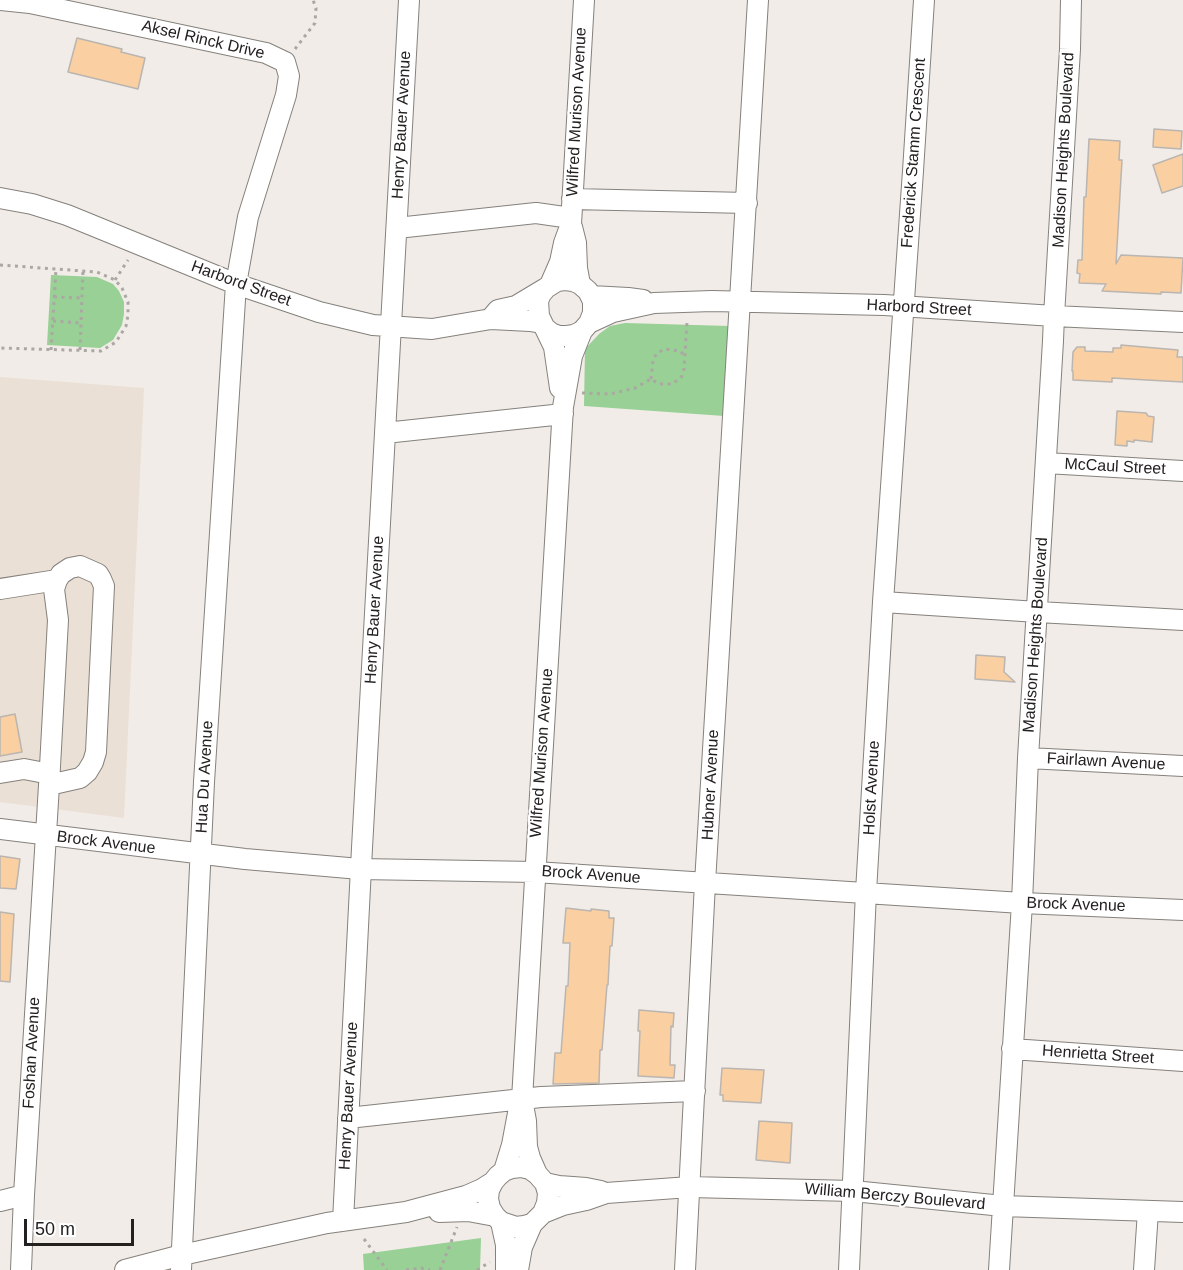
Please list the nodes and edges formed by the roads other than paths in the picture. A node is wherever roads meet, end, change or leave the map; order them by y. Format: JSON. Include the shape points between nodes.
{"nodes":[{"id":1,"x":0,"y":0,"type":"edge"},
{"id":2,"x":409,"y":0,"type":"edge"},
{"id":3,"x":584,"y":0,"type":"edge"},
{"id":4,"x":758,"y":0,"type":"edge"},
{"id":5,"x":924,"y":0,"type":"edge"},
{"id":6,"x":1071,"y":0,"type":"edge"},
{"id":7,"x":31,"y":1,"type":"edge"},
{"id":8,"x":0,"y":198,"type":"edge"},
{"id":9,"x":747,"y":203,"type":"junction"},
{"id":10,"x":571,"y":214,"type":"junction"},
{"id":11,"x":396,"y":228,"type":"junction"},
{"id":12,"x":236,"y":284,"type":"junction"},
{"id":13,"x":548,"y":286,"type":"junction"},
{"id":14,"x":586,"y":290,"type":"junction"},
{"id":15,"x":740,"y":301,"type":"junction"},
{"id":16,"x":654,"y":303,"type":"junction"},
{"id":17,"x":904,"y":307,"type":"junction"},
{"id":18,"x":1054,"y":316,"type":"junction"},
{"id":19,"x":490,"y":319,"type":"junction"},
{"id":20,"x":1183,"y":322,"type":"edge"},
{"id":21,"x":391,"y":326,"type":"junction"},
{"id":22,"x":543,"y":326,"type":"junction"},
{"id":23,"x":585,"y":328,"type":"junction"},
{"id":24,"x":563,"y":410,"type":"junction"},
{"id":25,"x":385,"y":433,"type":"junction"},
{"id":26,"x":1046,"y":463,"type":"junction"},
{"id":27,"x":1183,"y":471,"type":"edge"},
{"id":28,"x":57,"y":580,"type":"junction"},
{"id":29,"x":0,"y":589,"type":"edge"},
{"id":30,"x":883,"y":602,"type":"junction"},
{"id":31,"x":1038,"y":612,"type":"junction"},
{"id":32,"x":1183,"y":620,"type":"edge"},
{"id":33,"x":1028,"y":758,"type":"junction"},
{"id":34,"x":1183,"y":766,"type":"edge"},
{"id":35,"x":0,"y":773,"type":"edge"},
{"id":36,"x":49,"y":779,"type":"junction"},
{"id":37,"x":0,"y":829,"type":"edge"},
{"id":38,"x":45,"y":836,"type":"junction"},
{"id":39,"x":202,"y":854,"type":"junction"},
{"id":40,"x":360,"y":868,"type":"junction"},
{"id":41,"x":535,"y":872,"type":"junction"},
{"id":42,"x":705,"y":883,"type":"junction"},
{"id":43,"x":866,"y":892,"type":"junction"},
{"id":44,"x":1022,"y":903,"type":"junction"},
{"id":45,"x":1183,"y":910,"type":"edge"},
{"id":46,"x":1012,"y":1049,"type":"junction"},
{"id":47,"x":1183,"y":1061,"type":"edge"},
{"id":48,"x":695,"y":1091,"type":"junction"},
{"id":49,"x":522,"y":1099,"type":"junction"},
{"id":50,"x":348,"y":1118,"type":"junction"},
{"id":51,"x":498,"y":1176,"type":"junction"},
{"id":52,"x":541,"y":1179,"type":"junction"},
{"id":53,"x":690,"y":1187,"type":"junction"},
{"id":54,"x":853,"y":1191,"type":"junction"},
{"id":55,"x":606,"y":1193,"type":"junction"},
{"id":56,"x":24,"y":1196,"type":"junction"},
{"id":57,"x":0,"y":1201,"type":"edge"},
{"id":58,"x":1003,"y":1206,"type":"junction"},
{"id":59,"x":1148,"y":1211,"type":"junction"},
{"id":60,"x":406,"y":1212,"type":"junction"},
{"id":61,"x":1183,"y":1212,"type":"edge"},
{"id":62,"x":538,"y":1218,"type":"junction"},
{"id":63,"x":498,"y":1219,"type":"junction"},
{"id":64,"x":343,"y":1221,"type":"junction"},
{"id":65,"x":182,"y":1262,"type":"edge"},
{"id":66,"x":499,"y":1265,"type":"edge"},
{"id":67,"x":21,"y":1270,"type":"edge"},
{"id":68,"x":125,"y":1270,"type":"edge"},
{"id":69,"x":518,"y":1270,"type":"edge"},
{"id":70,"x":686,"y":1270,"type":"edge"},
{"id":71,"x":849,"y":1270,"type":"edge"},
{"id":72,"x":999,"y":1270,"type":"edge"},
{"id":73,"x":1144,"y":1270,"type":"edge"}],
"edges":[{"from":1,"to":7,"type":"street","name":"Aksel Rinck Drive"},
{"from":2,"to":11,"type":"street","name":"Henry Bauer Avenue"},
{"from":3,"to":10,"type":"street","name":"Wilfred Murison Avenue"},
{"from":4,"to":9,"type":"street"},
{"from":5,"to":17,"type":"street","name":"Frederick Stamm Crescent"},
{"from":6,"to":18,"type":"street","name":"Madison Heights Boulevard"},
{"from":7,"to":12,"type":"street","name":"Aksel Rinck Drive","via":[[266,53],[285,62],[289,76],[286,95],[248,217]]},
{"from":8,"to":12,"type":"street","name":"Harbord Street","via":[[68,215]]},
{"from":9,"to":10,"type":"street"},
{"from":9,"to":15,"type":"street"},
{"from":10,"to":11,"type":"street","via":[[536,213]]},
{"from":10,"to":13,"type":"street","name":"Wilfred Murison Avenue","via":[[560,262]]},
{"from":10,"to":14,"type":"street","name":"Wilfred Murison Avenue","via":[[577,268]]},
{"from":11,"to":21,"type":"street","name":"Henry Bauer Avenue"},
{"from":12,"to":21,"type":"street","name":"Harbord Street","via":[[319,312]]},
{"from":12,"to":39,"type":"street","name":"Hua Du Avenue"},
{"from":13,"to":14,"type":"street","via":[[565,280]]},
{"from":13,"to":19,"type":"street","name":"Harbord Street","via":[[516,306],[498,310]]},
{"from":13,"to":22,"type":"street","via":[[538,301]]},
{"from":14,"to":16,"type":"street","name":"Harbord Street"},
{"from":14,"to":23,"type":"street","via":[[594,307]]},
{"from":15,"to":16,"type":"street","name":"Harbord Street"},
{"from":15,"to":17,"type":"street","name":"Harbord Street"},
{"from":15,"to":42,"type":"street","name":"Hubner Avenue"},
{"from":16,"to":23,"type":"street","name":"Harbord Street","via":[[613,312]]},
{"from":17,"to":18,"type":"street","name":"Harbord Street"},
{"from":17,"to":30,"type":"street","name":"Holst Avenue"},
{"from":18,"to":20,"type":"street","name":"Harbord Street"},
{"from":18,"to":26,"type":"street","name":"Madison Heights Boulevard"},
{"from":19,"to":21,"type":"street","name":"Harbord Street","via":[[432,329]]},
{"from":19,"to":22,"type":"street","name":"Harbord Street","via":[[530,321]]},
{"from":21,"to":25,"type":"street","name":"Henry Bauer Avenue"},
{"from":22,"to":23,"type":"street","via":[[559,336]]},
{"from":22,"to":24,"type":"street","name":"Wilfred Murison Avenue","via":[[555,347]]},
{"from":23,"to":24,"type":"street","name":"Wilfred Murison Avenue","via":[[572,356]]},
{"from":24,"to":25,"type":"street"},
{"from":24,"to":41,"type":"street","name":"Wilfred Murison Avenue"},
{"from":25,"to":40,"type":"street","name":"Henry Bauer Avenue"},
{"from":26,"to":27,"type":"street","name":"McCaul Street"},
{"from":26,"to":31,"type":"street","name":"Madison Heights Boulevard"},
{"from":28,"to":29,"type":"street"},
{"from":28,"to":36,"type":"street","name":"Foshan Avenue"},
{"from":28,"to":36,"type":"street","via":[[70,568],[80,566],[98,574],[104,593],[96,752],[80,778]]},
{"from":30,"to":31,"type":"street"},
{"from":30,"to":43,"type":"street","name":"Holst Avenue"},
{"from":31,"to":32,"type":"street"},
{"from":31,"to":33,"type":"street","name":"Madison Heights Boulevard"},
{"from":33,"to":34,"type":"street","name":"Fairlawn Avenue"},
{"from":33,"to":44,"type":"street","name":"Madison Heights Boulevard"},
{"from":35,"to":36,"type":"street","via":[[24,770]]},
{"from":36,"to":38,"type":"street","name":"Foshan Avenue"},
{"from":37,"to":38,"type":"street","name":"Brock Avenue"},
{"from":38,"to":39,"type":"street","name":"Brock Avenue"},
{"from":38,"to":56,"type":"street","name":"Foshan Avenue"},
{"from":39,"to":40,"type":"street","name":"Brock Avenue"},
{"from":39,"to":65,"type":"street","name":"Hua Du Avenue"},
{"from":40,"to":41,"type":"street","name":"Brock Avenue"},
{"from":40,"to":50,"type":"street","name":"Henry Bauer Avenue"},
{"from":41,"to":42,"type":"street","name":"Brock Avenue"},
{"from":41,"to":49,"type":"street","name":"Wilfred Murison Avenue"},
{"from":42,"to":43,"type":"street","name":"Brock Avenue"},
{"from":42,"to":48,"type":"street","name":"Hubner Avenue"},
{"from":43,"to":44,"type":"street","name":"Brock Avenue"},
{"from":43,"to":54,"type":"street","name":"Holst Avenue"},
{"from":44,"to":45,"type":"street","name":"Brock Avenue"},
{"from":44,"to":46,"type":"street","name":"Madison Heights Boulevard"},
{"from":46,"to":47,"type":"street","name":"Henrietta Street"},
{"from":46,"to":58,"type":"street","name":"Madison Heights Boulevard"},
{"from":48,"to":49,"type":"street"},
{"from":48,"to":53,"type":"street","name":"Hubner Avenue"},
{"from":49,"to":50,"type":"street"},
{"from":49,"to":51,"type":"street","name":"Wilfred Murison Avenue","via":[[512,1146]]},
{"from":49,"to":52,"type":"street","name":"Wilfred Murison Avenue","via":[[527,1147]]},
{"from":50,"to":64,"type":"street","name":"Henry Bauer Avenue"},
{"from":51,"to":52,"type":"street","via":[[521,1167]]},
{"from":51,"to":60,"type":"street","via":[[466,1196]]},
{"from":51,"to":63,"type":"street","via":[[488,1199]]},
{"from":52,"to":55,"type":"street","name":"William Berczy Boulevard","via":[[559,1186]]},
{"from":52,"to":62,"type":"street","via":[[548,1193]]},
{"from":53,"to":54,"type":"street","name":"William Berczy Boulevard"},
{"from":53,"to":55,"type":"street","name":"William Berczy Boulevard"},
{"from":53,"to":70,"type":"street","name":"Hubner Avenue"},
{"from":54,"to":58,"type":"street","name":"William Berczy Boulevard"},
{"from":54,"to":71,"type":"street","name":"Holst Avenue"},
{"from":55,"to":62,"type":"street","name":"William Berczy Boulevard","via":[[570,1203]]},
{"from":56,"to":57,"type":"street"},
{"from":56,"to":67,"type":"street","name":"Foshan Avenue"},
{"from":58,"to":59,"type":"street","name":"William Berczy Boulevard"},
{"from":58,"to":72,"type":"street","name":"Madison Heights Boulevard"},
{"from":59,"to":61,"type":"street","name":"William Berczy Boulevard"},
{"from":59,"to":73,"type":"street"},
{"from":60,"to":63,"type":"street","via":[[468,1211]]},
{"from":60,"to":64,"type":"street"},
{"from":62,"to":63,"type":"street","via":[[516,1227]]},
{"from":62,"to":69,"type":"street","via":[[522,1247]]},
{"from":63,"to":66,"type":"street","via":[[505,1238]]},
{"from":64,"to":65,"type":"street"},
{"from":65,"to":68,"type":"street"}]}
